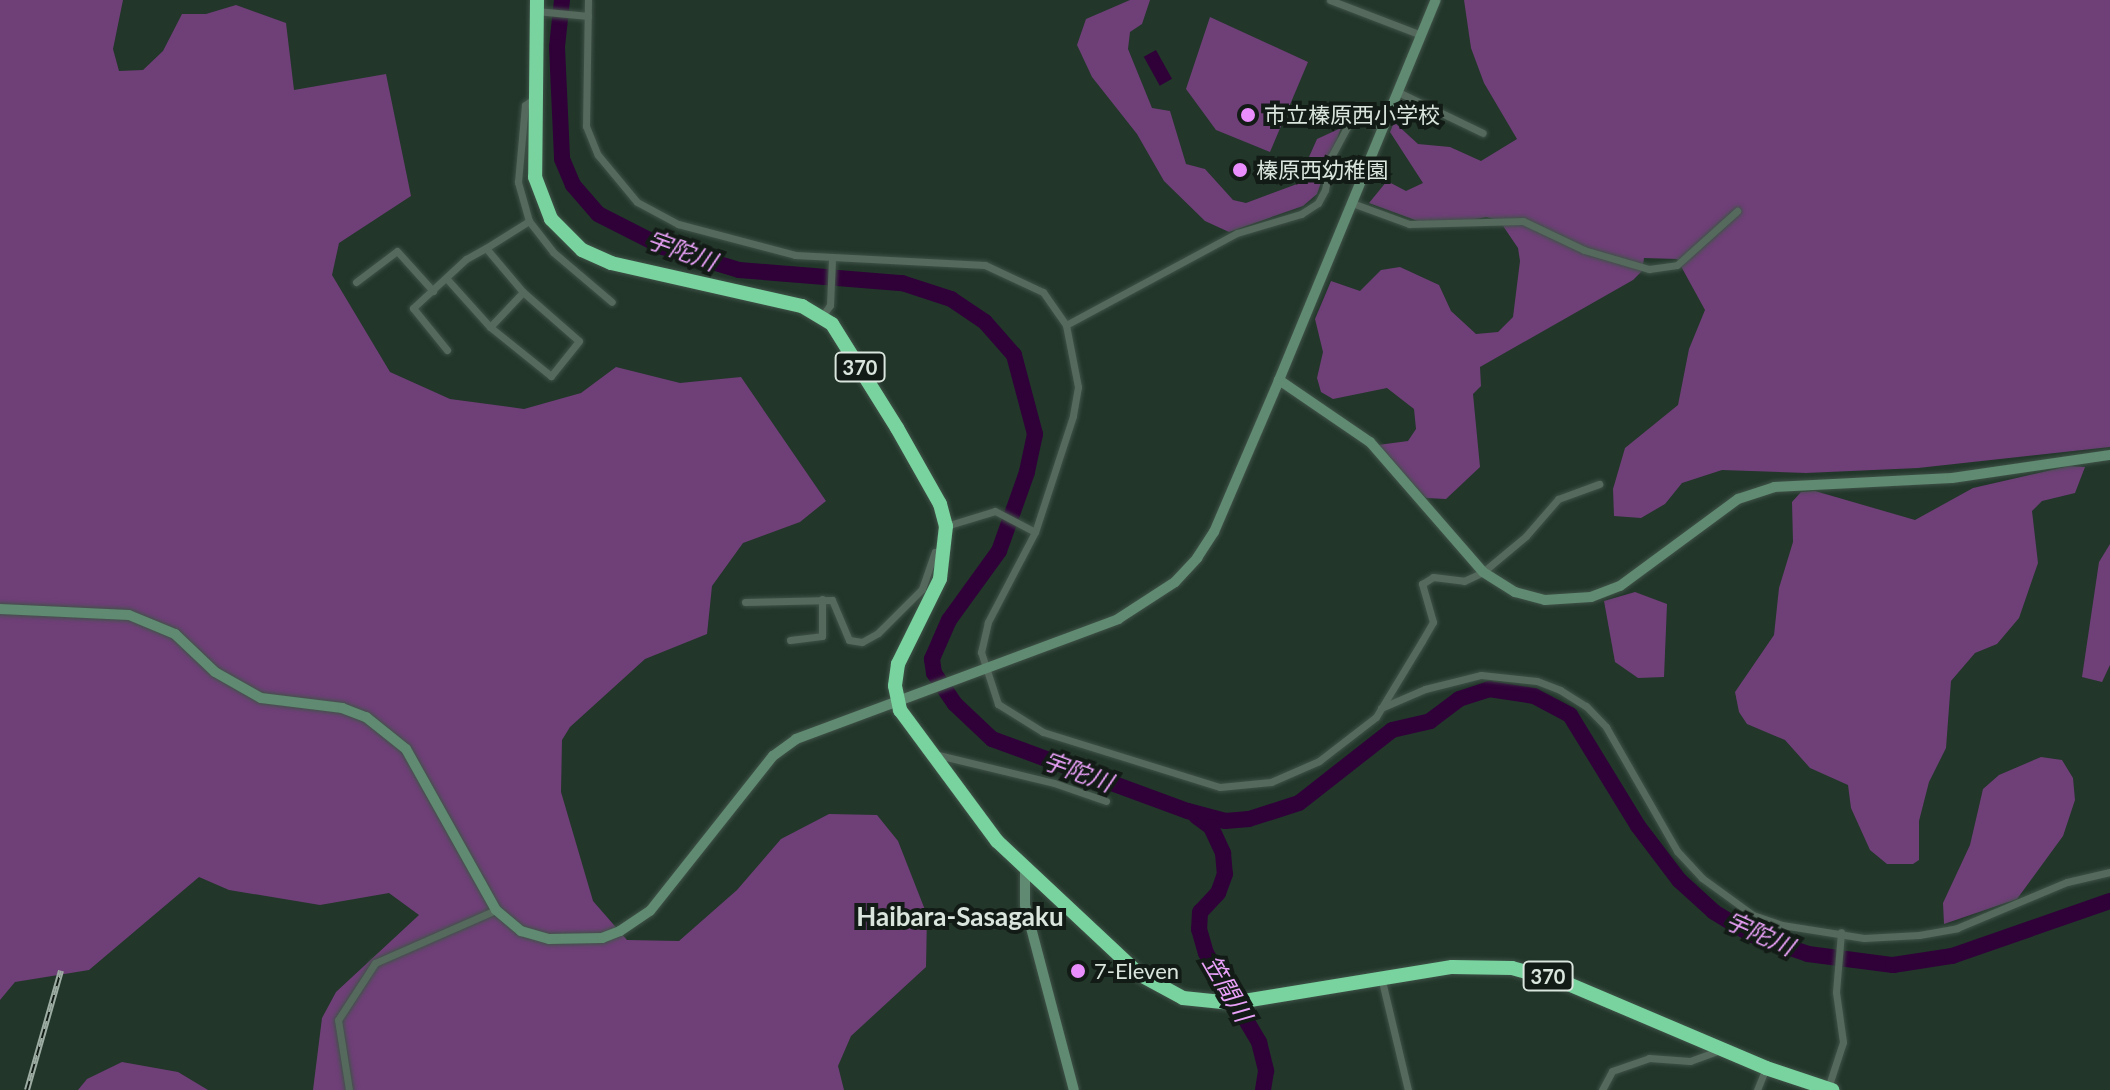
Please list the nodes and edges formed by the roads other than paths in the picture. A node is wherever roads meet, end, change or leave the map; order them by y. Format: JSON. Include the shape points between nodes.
{"nodes":[{"id":1,"x":588,"y":0,"type":"edge"},
{"id":2,"x":1330,"y":0,"type":"edge"},
{"id":3,"x":1436,"y":0,"type":"edge"},
{"id":4,"x":539,"y":7,"type":"edge"},
{"id":5,"x":586,"y":16,"type":"junction"},
{"id":6,"x":1421,"y":35,"type":"junction"},
{"id":7,"x":1398,"y":92,"type":"junction"},
{"id":8,"x":536,"y":96,"type":"junction"},
{"id":9,"x":1383,"y":127,"type":"junction"},
{"id":10,"x":1483,"y":133,"type":"dead end"},
{"id":11,"x":1352,"y":203,"type":"junction"},
{"id":12,"x":1737,"y":211,"type":"dead end"},
{"id":13,"x":529,"y":221,"type":"junction"},
{"id":14,"x":486,"y":248,"type":"junction"},
{"id":15,"x":832,"y":261,"type":"junction"},
{"id":16,"x":447,"y":279,"type":"junction"},
{"id":17,"x":356,"y":282,"type":"dead end"},
{"id":18,"x":433,"y":291,"type":"junction"},
{"id":19,"x":523,"y":292,"type":"junction"},
{"id":20,"x":612,"y":302,"type":"dead end"},
{"id":21,"x":826,"y":309,"type":"junction"},
{"id":22,"x":1066,"y":325,"type":"junction"},
{"id":23,"x":490,"y":327,"type":"junction"},
{"id":24,"x":447,"y":350,"type":"dead end"},
{"id":25,"x":1279,"y":380,"type":"junction"},
{"id":26,"x":2110,"y":455,"type":"edge"},
{"id":27,"x":1599,"y":484,"type":"dead end"},
{"id":28,"x":946,"y":526,"type":"junction"},
{"id":29,"x":1032,"y":530,"type":"junction"},
{"id":30,"x":945,"y":551,"type":"junction"},
{"id":31,"x":1483,"y":572,"type":"junction"},
{"id":32,"x":822,"y":599,"type":"junction"},
{"id":33,"x":745,"y":602,"type":"dead end"},
{"id":34,"x":0,"y":609,"type":"edge"},
{"id":35,"x":790,"y":640,"type":"dead end"},
{"id":36,"x":982,"y":668,"type":"junction"},
{"id":37,"x":896,"y":699,"type":"junction"},
{"id":38,"x":1381,"y":708,"type":"junction"},
{"id":39,"x":931,"y":754,"type":"junction"},
{"id":40,"x":1106,"y":801,"type":"dead end"},
{"id":41,"x":1025,"y":872,"type":"junction"},
{"id":42,"x":2110,"y":872,"type":"edge"},
{"id":43,"x":496,"y":910,"type":"junction"},
{"id":44,"x":1841,"y":934,"type":"junction"},
{"id":45,"x":1382,"y":981,"type":"junction"},
{"id":46,"x":1724,"y":1049,"type":"junction"},
{"id":47,"x":1766,"y":1068,"type":"junction"},
{"id":48,"x":1829,"y":1089,"type":"edge"},
{"id":49,"x":349,"y":1090,"type":"edge"},
{"id":50,"x":1074,"y":1090,"type":"edge"},
{"id":51,"x":1408,"y":1090,"type":"edge"},
{"id":52,"x":1602,"y":1090,"type":"edge"},
{"id":53,"x":1757,"y":1090,"type":"edge"}],
"edges":[{"from":1,"to":5,"type":"street"},
{"from":2,"to":6,"type":"street"},
{"from":3,"to":6,"type":"street"},
{"from":4,"to":5,"type":"street"},
{"from":4,"to":8,"type":"highway"},
{"from":5,"to":15,"type":"street","via":[[586,126],[618,184],[654,213],[678,224]]},
{"from":6,"to":7,"type":"street"},
{"from":7,"to":9,"type":"street"},
{"from":7,"to":10,"type":"street"},
{"from":8,"to":13,"type":"street","via":[[525,105],[518,182]]},
{"from":8,"to":21,"type":"highway","via":[[535,177],[544,207],[570,241],[611,263]]},
{"from":9,"to":11,"type":"street"},
{"from":9,"to":22,"type":"street","via":[[1353,116],[1331,157],[1325,190],[1318,203],[1301,214],[1237,233]]},
{"from":11,"to":12,"type":"street","via":[[1409,224],[1523,221],[1584,250],[1649,269],[1677,265]]},
{"from":11,"to":25,"type":"street"},
{"from":13,"to":14,"type":"street"},
{"from":13,"to":20,"type":"street","via":[[553,252]]},
{"from":14,"to":16,"type":"street"},
{"from":14,"to":19,"type":"street"},
{"from":15,"to":21,"type":"street"},
{"from":15,"to":22,"type":"street","via":[[985,265],[1043,292]]},
{"from":16,"to":18,"type":"street"},
{"from":16,"to":23,"type":"street"},
{"from":17,"to":18,"type":"street","via":[[397,251]]},
{"from":18,"to":24,"type":"street","via":[[413,308]]},
{"from":19,"to":23,"type":"street"},
{"from":19,"to":23,"type":"street","via":[[579,341],[551,376]]},
{"from":21,"to":28,"type":"highway","number":"370","via":[[940,504]]},
{"from":22,"to":29,"type":"street","via":[[1078,387]]},
{"from":25,"to":31,"type":"street","via":[[1370,442],[1404,474]]},
{"from":25,"to":36,"type":"street","via":[[1214,532],[1175,582],[1118,619]]},
{"from":26,"to":31,"type":"street","via":[[1952,478],[1774,487],[1738,499],[1636,576],[1591,597],[1563,601],[1529,596]]},
{"from":27,"to":31,"type":"street","via":[[1558,499]]},
{"from":28,"to":29,"type":"street","via":[[995,511]]},
{"from":28,"to":30,"type":"highway","number":"370"},
{"from":29,"to":36,"type":"street","via":[[988,622]]},
{"from":30,"to":32,"type":"street","via":[[935,552],[922,589],[866,640],[849,640],[838,607]]},
{"from":30,"to":37,"type":"highway","number":"370","via":[[940,579],[898,664]]},
{"from":31,"to":38,"type":"street","via":[[1464,581],[1433,577],[1422,584],[1433,622]]},
{"from":32,"to":33,"type":"street"},
{"from":32,"to":35,"type":"street","via":[[822,636]]},
{"from":34,"to":43,"type":"street","via":[[129,615],[175,634],[215,672],[261,698],[342,708],[366,717],[406,749]]},
{"from":36,"to":37,"type":"street"},
{"from":36,"to":38,"type":"street","via":[[998,704],[1043,732],[1220,787],[1271,782],[1319,761],[1355,738]]},
{"from":37,"to":39,"type":"highway","number":"370"},
{"from":37,"to":43,"type":"street","via":[[827,723],[773,756],[650,911],[620,931],[602,938],[549,939],[521,931]]},
{"from":38,"to":44,"type":"street","via":[[1425,689],[1481,675],[1537,681],[1560,690],[1606,727],[1677,851],[1702,878],[1753,915]]},
{"from":39,"to":40,"type":"street"},
{"from":39,"to":41,"type":"highway","number":"370"},
{"from":41,"to":45,"type":"highway","number":"370","via":[[1154,985],[1183,998],[1238,1003]]},
{"from":41,"to":50,"type":"street","via":[[1025,905]]},
{"from":42,"to":44,"type":"street","via":[[2067,882],[1957,928],[1890,938]]},
{"from":43,"to":49,"type":"street","via":[[375,963],[338,1020]]},
{"from":44,"to":48,"type":"street","via":[[1836,980],[1843,1042]]},
{"from":45,"to":46,"type":"highway","number":"370","via":[[1468,966],[1533,971]]},
{"from":45,"to":51,"type":"street"},
{"from":46,"to":47,"type":"highway","number":"370"},
{"from":46,"to":52,"type":"street","via":[[1690,1061],[1649,1058],[1612,1071]]},
{"from":47,"to":48,"type":"highway","number":"370"},
{"from":47,"to":53,"type":"street"}]}
